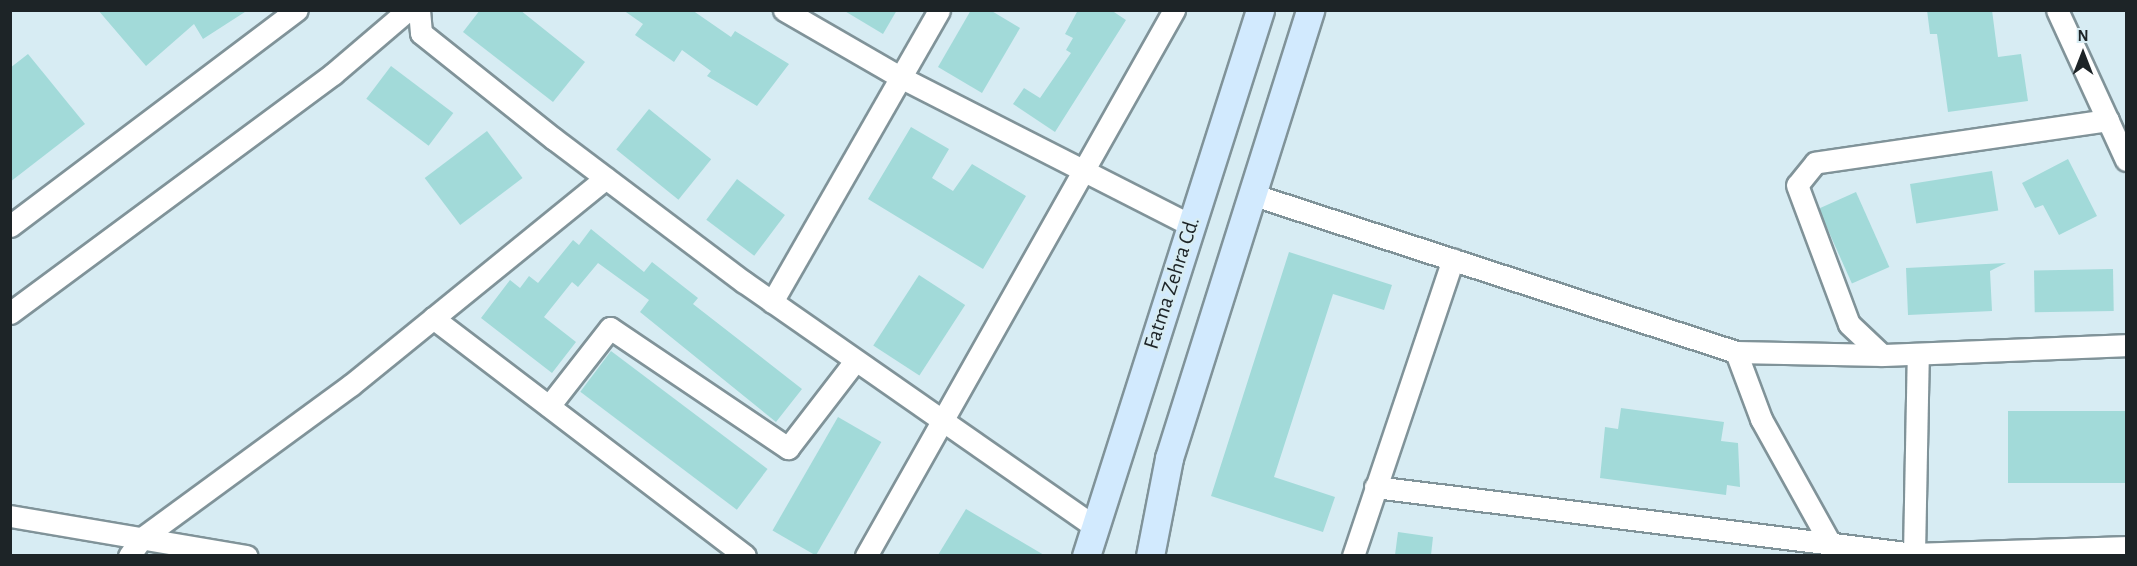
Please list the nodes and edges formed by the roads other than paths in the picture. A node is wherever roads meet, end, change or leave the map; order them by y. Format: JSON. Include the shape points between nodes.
{"nodes":[{"id":1,"x":408,"y":10,"type":"edge"},
{"id":2,"x":419,"y":10,"type":"edge"},
{"id":3,"x":784,"y":10,"type":"edge"},
{"id":4,"x":939,"y":10,"type":"edge"},
{"id":5,"x":1174,"y":10,"type":"edge"},
{"id":6,"x":1260,"y":10,"type":"edge"},
{"id":7,"x":1310,"y":10,"type":"edge"},
{"id":8,"x":2057,"y":10,"type":"edge"},
{"id":9,"x":286,"y":14,"type":"edge"},
{"id":10,"x":902,"y":78,"type":"junction"},
{"id":11,"x":2108,"y":120,"type":"junction"},
{"id":12,"x":2127,"y":160,"type":"edge"},
{"id":13,"x":1085,"y":172,"type":"junction"},
{"id":14,"x":606,"y":178,"type":"junction"},
{"id":15,"x":1251,"y":194,"type":"junction"},
{"id":16,"x":1191,"y":225,"type":"junction"},
{"id":17,"x":10,"y":226,"type":"edge"},
{"id":18,"x":1452,"y":259,"type":"junction"},
{"id":19,"x":772,"y":302,"type":"junction"},
{"id":20,"x":10,"y":313,"type":"edge"},
{"id":21,"x":433,"y":318,"type":"junction"},
{"id":22,"x":2127,"y":345,"type":"edge"},
{"id":23,"x":1736,"y":352,"type":"junction"},
{"id":24,"x":1918,"y":354,"type":"junction"},
{"id":25,"x":1882,"y":355,"type":"junction"},
{"id":26,"x":855,"y":361,"type":"junction"},
{"id":27,"x":549,"y":406,"type":"junction"},
{"id":28,"x":943,"y":423,"type":"junction"},
{"id":29,"x":1375,"y":488,"type":"junction"},
{"id":30,"x":10,"y":516,"type":"edge"},
{"id":31,"x":1095,"y":527,"type":"junction"},
{"id":32,"x":142,"y":538,"type":"junction"},
{"id":33,"x":2127,"y":547,"type":"edge"},
{"id":34,"x":1834,"y":550,"type":"edge"},
{"id":35,"x":1914,"y":554,"type":"edge"},
{"id":36,"x":2003,"y":554,"type":"edge"},
{"id":37,"x":129,"y":555,"type":"edge"},
{"id":38,"x":247,"y":555,"type":"edge"},
{"id":39,"x":745,"y":555,"type":"edge"},
{"id":40,"x":866,"y":555,"type":"edge"},
{"id":41,"x":1086,"y":555,"type":"edge"},
{"id":42,"x":1150,"y":555,"type":"edge"},
{"id":43,"x":1353,"y":555,"type":"edge"}],
"edges":[{"from":1,"to":20,"type":"street","via":[[333,74]]},
{"from":2,"to":14,"type":"street","via":[[421,33]]},
{"from":3,"to":10,"type":"street"},
{"from":4,"to":10,"type":"street"},
{"from":5,"to":13,"type":"street"},
{"from":6,"to":16,"type":"main road","name":"Fatma Zehra Cd."},
{"from":7,"to":15,"type":"main road","name":"Fatma Zehra Cd."},
{"from":8,"to":11,"type":"street"},
{"from":9,"to":17,"type":"street"},
{"from":10,"to":13,"type":"street"},
{"from":10,"to":19,"type":"street"},
{"from":11,"to":12,"type":"street"},
{"from":11,"to":25,"type":"street","via":[[1815,163],[1797,185],[1849,324]]},
{"from":13,"to":16,"type":"street"},
{"from":13,"to":28,"type":"street"},
{"from":14,"to":19,"type":"street"},
{"from":14,"to":21,"type":"street"},
{"from":15,"to":18,"type":"street"},
{"from":15,"to":42,"type":"main road","name":"Fatma Zehra Cd.","via":[[1169,458]]},
{"from":16,"to":31,"type":"main road","name":"Fatma Zehra Cd."},
{"from":18,"to":23,"type":"street"},
{"from":18,"to":29,"type":"street"},
{"from":19,"to":26,"type":"street"},
{"from":21,"to":27,"type":"street"},
{"from":21,"to":32,"type":"street"},
{"from":22,"to":24,"type":"street"},
{"from":23,"to":25,"type":"street"},
{"from":23,"to":34,"type":"street","via":[[1761,419]]},
{"from":24,"to":25,"type":"street"},
{"from":24,"to":35,"type":"street"},
{"from":26,"to":27,"type":"street","via":[[788,448],[610,328]]},
{"from":26,"to":28,"type":"street"},
{"from":27,"to":39,"type":"street"},
{"from":28,"to":31,"type":"street"},
{"from":28,"to":40,"type":"street"},
{"from":29,"to":34,"type":"street"},
{"from":29,"to":43,"type":"street"},
{"from":30,"to":32,"type":"street"},
{"from":31,"to":41,"type":"main road","name":"Fatma Zehra Cd."},
{"from":32,"to":37,"type":"street"},
{"from":32,"to":38,"type":"street"},
{"from":33,"to":36,"type":"street"},
{"from":34,"to":35,"type":"street"},
{"from":35,"to":36,"type":"street"}]}
